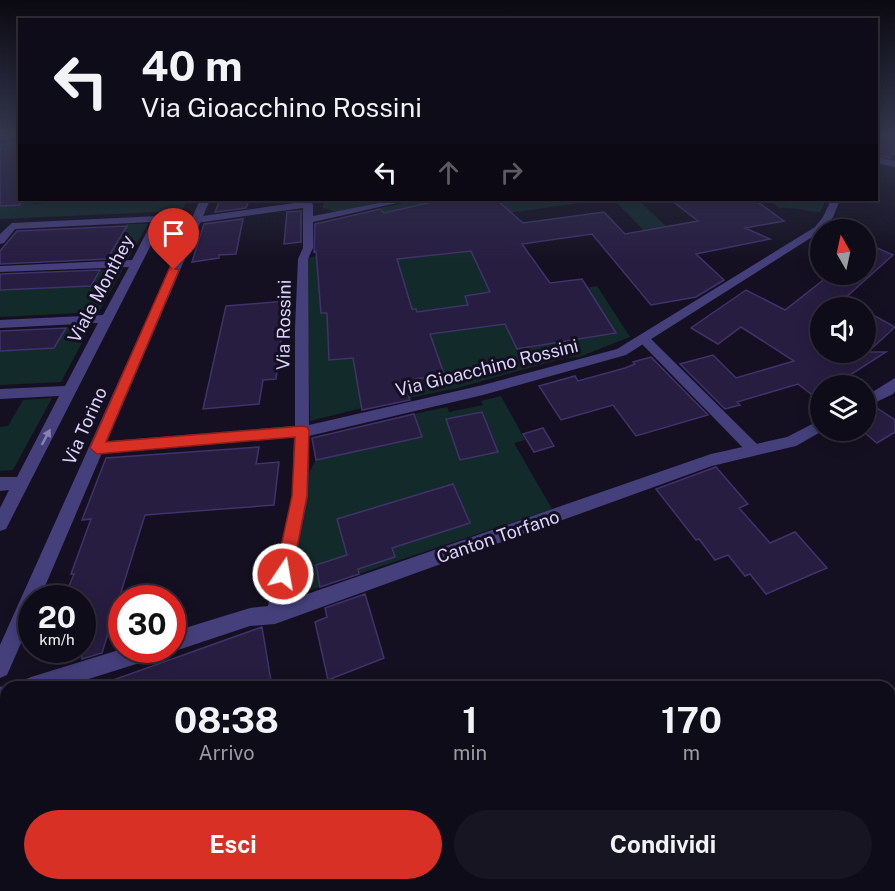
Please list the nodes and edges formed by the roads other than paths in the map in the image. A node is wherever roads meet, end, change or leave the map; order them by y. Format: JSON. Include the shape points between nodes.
{"nodes":[{"id":1,"x":205,"y":201,"type":"edge"},
{"id":2,"x":400,"y":201,"type":"edge"},
{"id":3,"x":836,"y":201,"type":"edge"},
{"id":4,"x":308,"y":220,"type":"junction"},
{"id":5,"x":193,"y":227,"type":"junction"},
{"id":6,"x":151,"y":236,"type":"junction"},
{"id":7,"x":0,"y":241,"type":"edge"},
{"id":8,"x":136,"y":263,"type":"junction"},
{"id":9,"x":0,"y":269,"type":"edge"},
{"id":10,"x":107,"y":319,"type":"junction"},
{"id":11,"x":0,"y":324,"type":"edge"},
{"id":12,"x":644,"y":339,"type":"junction"},
{"id":13,"x":895,"y":384,"type":"edge"},
{"id":14,"x":70,"y":391,"type":"junction"},
{"id":15,"x":0,"y":394,"type":"edge"},
{"id":16,"x":876,"y":397,"type":"edge"},
{"id":17,"x":302,"y":431,"type":"junction"},
{"id":18,"x":810,"y":432,"type":"edge"},
{"id":19,"x":97,"y":448,"type":"junction"},
{"id":20,"x":754,"y":450,"type":"junction"},
{"id":21,"x":21,"y":483,"type":"junction"},
{"id":22,"x":0,"y":484,"type":"edge"},
{"id":23,"x":0,"y":524,"type":"edge"},
{"id":24,"x":275,"y":615,"type":"junction"},
{"id":25,"x":186,"y":638,"type":"edge"},
{"id":26,"x":108,"y":663,"type":"edge"},
{"id":27,"x":0,"y":668,"type":"edge"},
{"id":28,"x":50,"y":681,"type":"edge"}],
"edges":[{"from":1,"to":5,"type":"street","name":"Via Torino"},
{"from":2,"to":4,"type":"street"},
{"from":3,"to":12,"type":"street","name":"Via Gioacchino Rossini","via":[[819,229]]},
{"from":4,"to":5,"type":"street","via":[[308,204]]},
{"from":4,"to":17,"type":"street","name":"Via Rossini","via":[[301,328]]},
{"from":5,"to":6,"type":"street"},
{"from":5,"to":19,"type":"street","name":"Via Torino"},
{"from":6,"to":7,"type":"street","name":"Viale Monthey","via":[[159,219],[12,226]]},
{"from":6,"to":8,"type":"street","name":"Viale Monthey"},
{"from":8,"to":9,"type":"street"},
{"from":8,"to":10,"type":"street","name":"Viale Monthey"},
{"from":10,"to":11,"type":"street"},
{"from":10,"to":14,"type":"street","name":"Viale Monthey"},
{"from":12,"to":17,"type":"street","name":"Via Gioacchino Rossini","via":[[621,352],[504,384]]},
{"from":12,"to":20,"type":"street"},
{"from":13,"to":16,"type":"street"},
{"from":14,"to":15,"type":"street"},
{"from":21,"to":14,"type":"street","name":"Viale Monthey","one_way":true},
{"from":17,"to":19,"type":"street","name":"Via Gioacchino Rossini"},
{"from":17,"to":24,"type":"street","name":"Via Rossini","via":[[300,496]]},
{"from":18,"to":20,"type":"street","name":"Canton Torfano","via":[[791,442]]},
{"from":19,"to":27,"type":"street","name":"Via Torino"},
{"from":20,"to":24,"type":"street","name":"Canton Torfano","via":[[711,460]]},
{"from":21,"to":22,"type":"street"},
{"from":21,"to":23,"type":"street","name":"Viale Monthey"},
{"from":24,"to":25,"type":"street","name":"Canton Torfano","via":[[250,617]]},
{"from":26,"to":28,"type":"street"}]}
